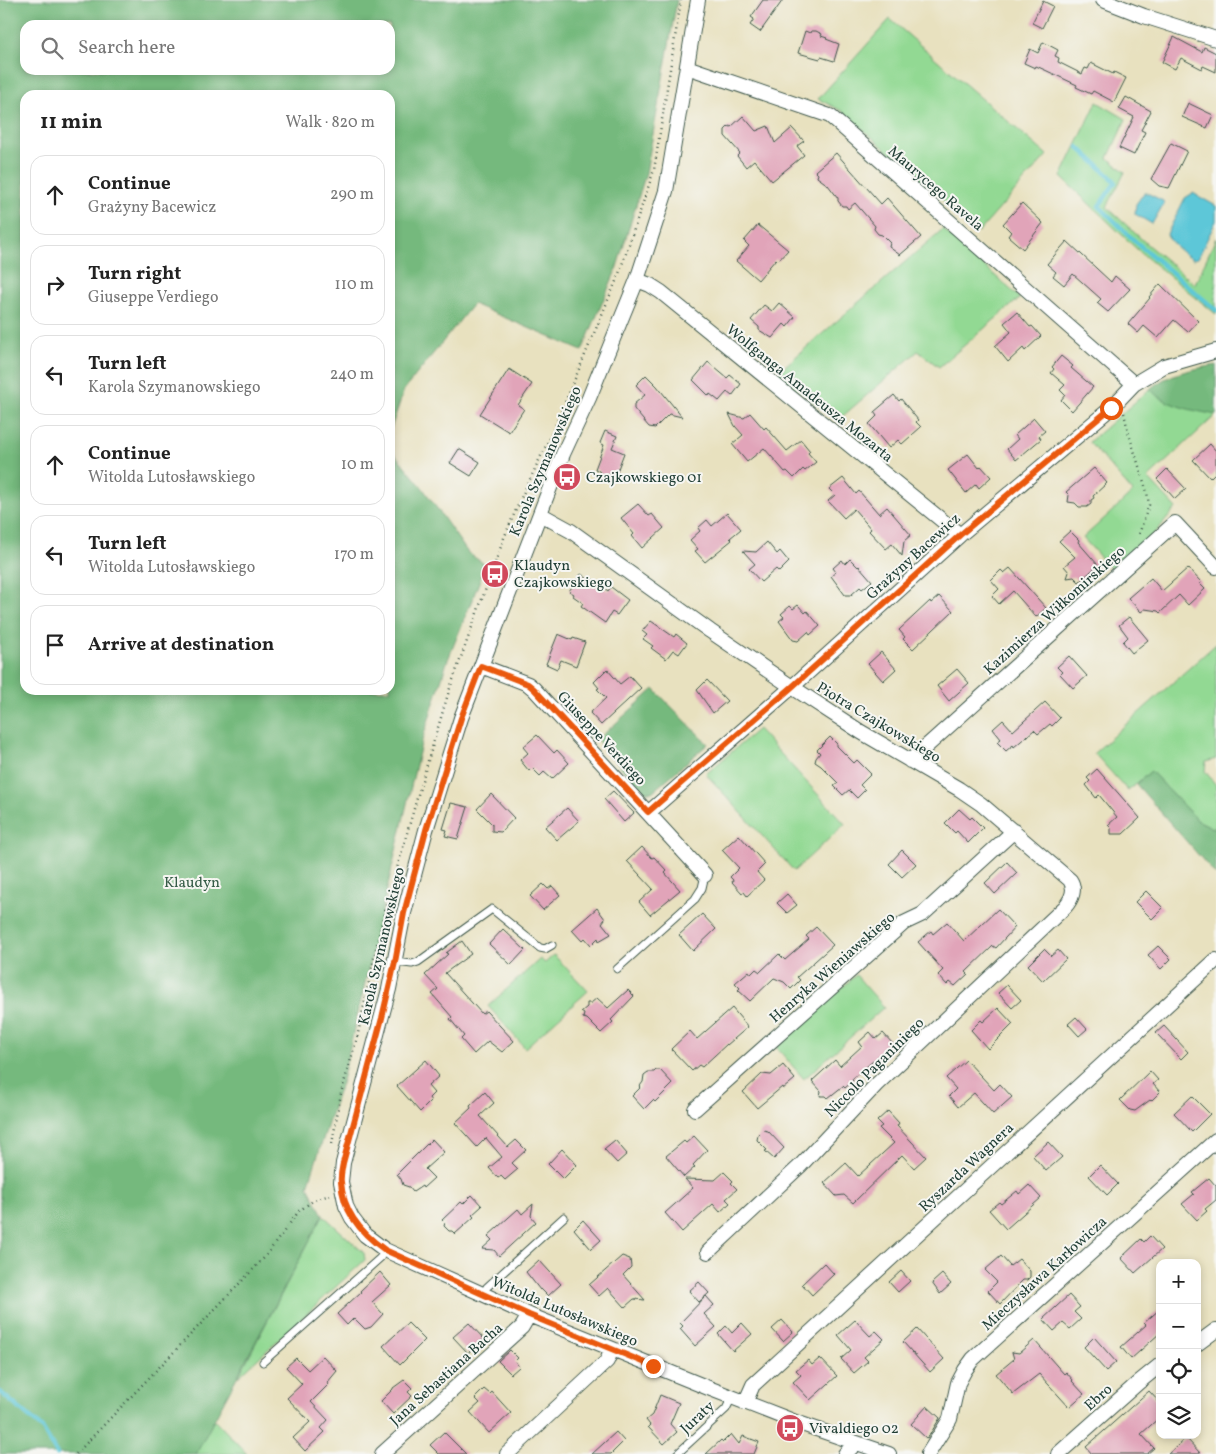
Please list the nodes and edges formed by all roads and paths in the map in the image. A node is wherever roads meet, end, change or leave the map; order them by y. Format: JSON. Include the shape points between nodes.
{"nodes":[{"id":1,"x":698,"y":0,"type":"edge"},
{"id":2,"x":1103,"y":0,"type":"edge"},
{"id":3,"x":1216,"y":39,"type":"edge"},
{"id":4,"x":687,"y":68,"type":"junction"},
{"id":5,"x":637,"y":280,"type":"junction"},
{"id":6,"x":1216,"y":351,"type":"edge"},
{"id":7,"x":1134,"y":384,"type":"junction"},
{"id":8,"x":1123,"y":408,"type":"dead end"},
{"id":9,"x":540,"y":514,"type":"junction"},
{"id":10,"x":960,"y":535,"type":"junction"},
{"id":11,"x":1139,"y":555,"type":"junction"},
{"id":12,"x":1216,"y":567,"type":"edge"},
{"id":13,"x":481,"y":666,"type":"junction"},
{"id":14,"x":792,"y":687,"type":"junction"},
{"id":15,"x":910,"y":761,"type":"junction"},
{"id":16,"x":648,"y":812,"type":"junction"},
{"id":17,"x":1014,"y":831,"type":"junction"},
{"id":18,"x":705,"y":875,"type":"joint"},
{"id":19,"x":1065,"y":907,"type":"joint"},
{"id":20,"x":552,"y":946,"type":"dead end"},
{"id":21,"x":1216,"y":960,"type":"edge"},
{"id":22,"x":395,"y":962,"type":"junction"},
{"id":23,"x":617,"y":969,"type":"dead end"},
{"id":24,"x":695,"y":1109,"type":"dead end"},
{"id":25,"x":1216,"y":1140,"type":"edge"},
{"id":26,"x":343,"y":1163,"type":"joint"},
{"id":27,"x":330,"y":1196,"type":"dead end"},
{"id":28,"x":564,"y":1217,"type":"dead end"},
{"id":29,"x":385,"y":1250,"type":"junction"},
{"id":30,"x":708,"y":1252,"type":"dead end"},
{"id":31,"x":482,"y":1295,"type":"junction"},
{"id":32,"x":529,"y":1315,"type":"junction"},
{"id":33,"x":1216,"y":1330,"type":"edge"},
{"id":34,"x":1201,"y":1341,"type":"edge"},
{"id":35,"x":612,"y":1349,"type":"junction"},
{"id":36,"x":262,"y":1362,"type":"dead end"},
{"id":37,"x":1156,"y":1369,"type":"edge"},
{"id":38,"x":738,"y":1400,"type":"junction"},
{"id":39,"x":856,"y":1443,"type":"junction"},
{"id":40,"x":76,"y":1454,"type":"edge"},
{"id":41,"x":382,"y":1454,"type":"edge"},
{"id":42,"x":507,"y":1454,"type":"edge"},
{"id":43,"x":677,"y":1454,"type":"edge"},
{"id":44,"x":845,"y":1454,"type":"edge"},
{"id":45,"x":888,"y":1454,"type":"edge"},
{"id":46,"x":928,"y":1454,"type":"edge"},
{"id":47,"x":1058,"y":1454,"type":"edge"}],
"edges":[{"from":1,"to":4,"type":"street","name":"Karola Szymanowskiego"},
{"from":2,"to":3,"type":"street"},
{"from":4,"to":5,"type":"street","name":"Karola Szymanowskiego","via":[[666,191]]},
{"from":4,"to":7,"type":"street","name":"Maurycego Ravela","via":[[830,116]]},
{"from":5,"to":9,"type":"street","name":"Karola Szymanowskiego"},
{"from":5,"to":10,"type":"street","name":"Wolfganga Amadeusza Mozarta","via":[[661,292]]},
{"from":6,"to":7,"type":"street","name":"Grażyny Bacewicz","via":[[1164,366]]},
{"from":7,"to":10,"type":"street","name":"Grażyny Bacewicz","via":[[1111,408]]},
{"from":8,"to":11,"type":"path","via":[[1148,498],[1137,537]]},
{"from":9,"to":13,"type":"street","name":"Karola Szymanowskiego"},
{"from":9,"to":14,"type":"street","name":"Piotra Czajkowskiego","via":[[571,531]]},
{"from":10,"to":14,"type":"street","name":"Grażyny Bacewicz"},
{"from":11,"to":12,"type":"street","name":"Kazimierza Wiłkomirskiego","via":[[1175,523]]},
{"from":11,"to":15,"type":"street","name":"Kazimierza Wiłkomirskiego"},
{"from":13,"to":16,"type":"street","name":"Giuseppe Verdiego","via":[[534,689]]},
{"from":13,"to":22,"type":"street","name":"Karola Szymanowskiego","via":[[426,830]]},
{"from":14,"to":15,"type":"street","name":"Piotra Czajkowskiego"},
{"from":14,"to":16,"type":"street","name":"Grażyny Bacewicz"},
{"from":15,"to":17,"type":"street","name":"Piotra Czajkowskiego","via":[[959,789]]},
{"from":16,"to":18,"type":"street","name":"Giuseppe Verdiego"},
{"from":17,"to":19,"type":"street","name":"Piotra Czajkowskiego","via":[[1073,884],[1073,894]]},
{"from":17,"to":24,"type":"street","name":"Henryka Wieniawskiego","via":[[923,914],[904,923]]},
{"from":18,"to":23,"type":"lane","via":[[695,899]]},
{"from":19,"to":30,"type":"street","name":"Niccolo Paganiniego","via":[[876,1085],[800,1166]]},
{"from":20,"to":22,"type":"lane","via":[[540,948],[492,909],[418,962]]},
{"from":21,"to":38,"type":"street","name":"Ryszarda Wagnera"},
{"from":22,"to":26,"type":"street","name":"Karola Szymanowskiego"},
{"from":25,"to":46,"type":"street","name":"Mieczysława Karłowicza","via":[[973,1359],[958,1384],[950,1419]]},
{"from":26,"to":29,"type":"street","name":"Witolda Lutosławskiego","via":[[341,1182],[346,1206],[365,1235]]},
{"from":27,"to":40,"type":"path","via":[[314,1200],[299,1211],[264,1258]]},
{"from":28,"to":31,"type":"lane","via":[[486,1287]]},
{"from":29,"to":31,"type":"street","name":"Witolda Lutosławskiego"},
{"from":29,"to":36,"type":"lane","via":[[380,1258]]},
{"from":31,"to":32,"type":"street","name":"Witolda Lutosławskiego"},
{"from":32,"to":35,"type":"street","name":"Witolda Lutosławskiego"},
{"from":32,"to":41,"type":"street","name":"Jana Sebastiana Bacha","via":[[522,1327]]},
{"from":33,"to":34,"type":"street"},
{"from":35,"to":38,"type":"street","name":"Witolda Lutosławskiego"},
{"from":35,"to":42,"type":"street","via":[[607,1362]]},
{"from":37,"to":47,"type":"street","name":"Ebro"},
{"from":38,"to":39,"type":"street","name":"Witolda Lutosławskiego"},
{"from":38,"to":43,"type":"lane","name":"Juraty"},
{"from":39,"to":44,"type":"street"},
{"from":39,"to":45,"type":"street","name":"Witolda Lutosławskiego"}]}
